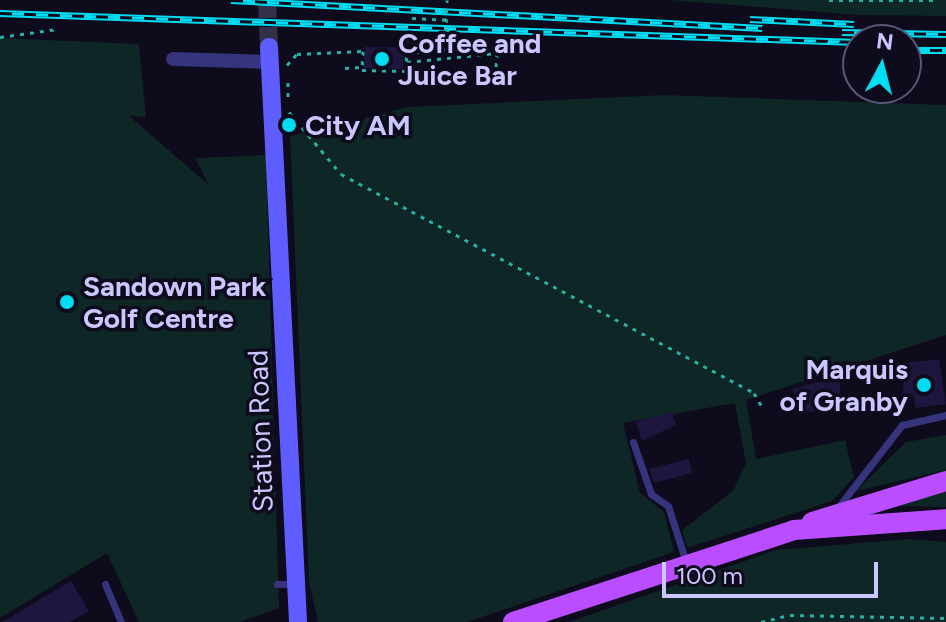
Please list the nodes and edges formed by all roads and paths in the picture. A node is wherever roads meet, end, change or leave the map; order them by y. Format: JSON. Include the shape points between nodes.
{"nodes":[{"id":1,"x":447,"y":0,"type":"edge"},
{"id":2,"x":829,"y":0,"type":"edge"},
{"id":3,"x":934,"y":0,"type":"edge"},
{"id":4,"x":412,"y":18,"type":"dead end"},
{"id":5,"x":446,"y":20,"type":"junction"},
{"id":6,"x":57,"y":29,"type":"dead end"},
{"id":7,"x":0,"y":37,"type":"edge"},
{"id":8,"x":407,"y":41,"type":"dead end"},
{"id":9,"x":407,"y":52,"type":"junction"},
{"id":10,"x":270,"y":54,"type":"joint"},
{"id":11,"x":173,"y":59,"type":"dead end"},
{"id":12,"x":407,"y":62,"type":"junction"},
{"id":13,"x":362,"y":67,"type":"junction"},
{"id":14,"x":345,"y":68,"type":"dead end"},
{"id":15,"x":495,"y":79,"type":"dead end"},
{"id":16,"x":273,"y":100,"type":"junction"},
{"id":17,"x":289,"y":112,"type":"dead end"},
{"id":18,"x":764,"y":410,"type":"dead end"},
{"id":19,"x":946,"y":415,"type":"edge"},
{"id":20,"x":633,"y":442,"type":"dead end"},
{"id":21,"x":946,"y":481,"type":"edge"},
{"id":22,"x":836,"y":510,"type":"junction"},
{"id":23,"x":946,"y":519,"type":"edge"},
{"id":24,"x":857,"y":523,"type":"junction"},
{"id":25,"x":794,"y":530,"type":"junction"},
{"id":26,"x":946,"y":530,"type":"edge"},
{"id":27,"x":686,"y":562,"type":"junction"},
{"id":28,"x":105,"y":584,"type":"dead end"},
{"id":29,"x":946,"y":618,"type":"edge"},
{"id":30,"x":121,"y":622,"type":"edge"},
{"id":31,"x":298,"y":622,"type":"edge"},
{"id":32,"x":513,"y":622,"type":"edge"},
{"id":33,"x":761,"y":622,"type":"edge"}],
"edges":[{"from":1,"to":5,"type":"path","bridge":true},
{"from":2,"to":3,"type":"path"},
{"from":4,"to":5,"type":"path"},
{"from":5,"to":9,"type":"path","bridge":true,"via":[[445,52]]},
{"from":6,"to":7,"type":"path"},
{"from":8,"to":9,"type":"path"},
{"from":9,"to":12,"type":"path"},
{"from":10,"to":11,"type":"street"},
{"from":10,"to":16,"type":"main road","name":"Station Road"},
{"from":12,"to":13,"type":"path","via":[[406,71]]},
{"from":12,"to":15,"type":"path","via":[[497,53]]},
{"from":13,"to":14,"type":"path"},
{"from":13,"to":16,"type":"path","via":[[364,51],[297,54],[287,64],[288,97]]},
{"from":16,"to":31,"type":"main road","name":"Station Road","via":[[286,584]]},
{"from":17,"to":18,"type":"path","via":[[341,174],[754,393]]},
{"from":19,"to":22,"type":"lane","via":[[902,425]]},
{"from":20,"to":27,"type":"lane","via":[[651,494],[668,506]]},
{"from":21,"to":22,"type":"main road"},
{"from":22,"to":25,"type":"main road"},
{"from":23,"to":24,"type":"main road"},
{"from":24,"to":25,"type":"main road"},
{"from":24,"to":26,"type":"main road"},
{"from":25,"to":27,"type":"main road"},
{"from":27,"to":32,"type":"main road"},
{"from":28,"to":30,"type":"lane"},
{"from":29,"to":33,"type":"path","via":[[790,615]]}]}
